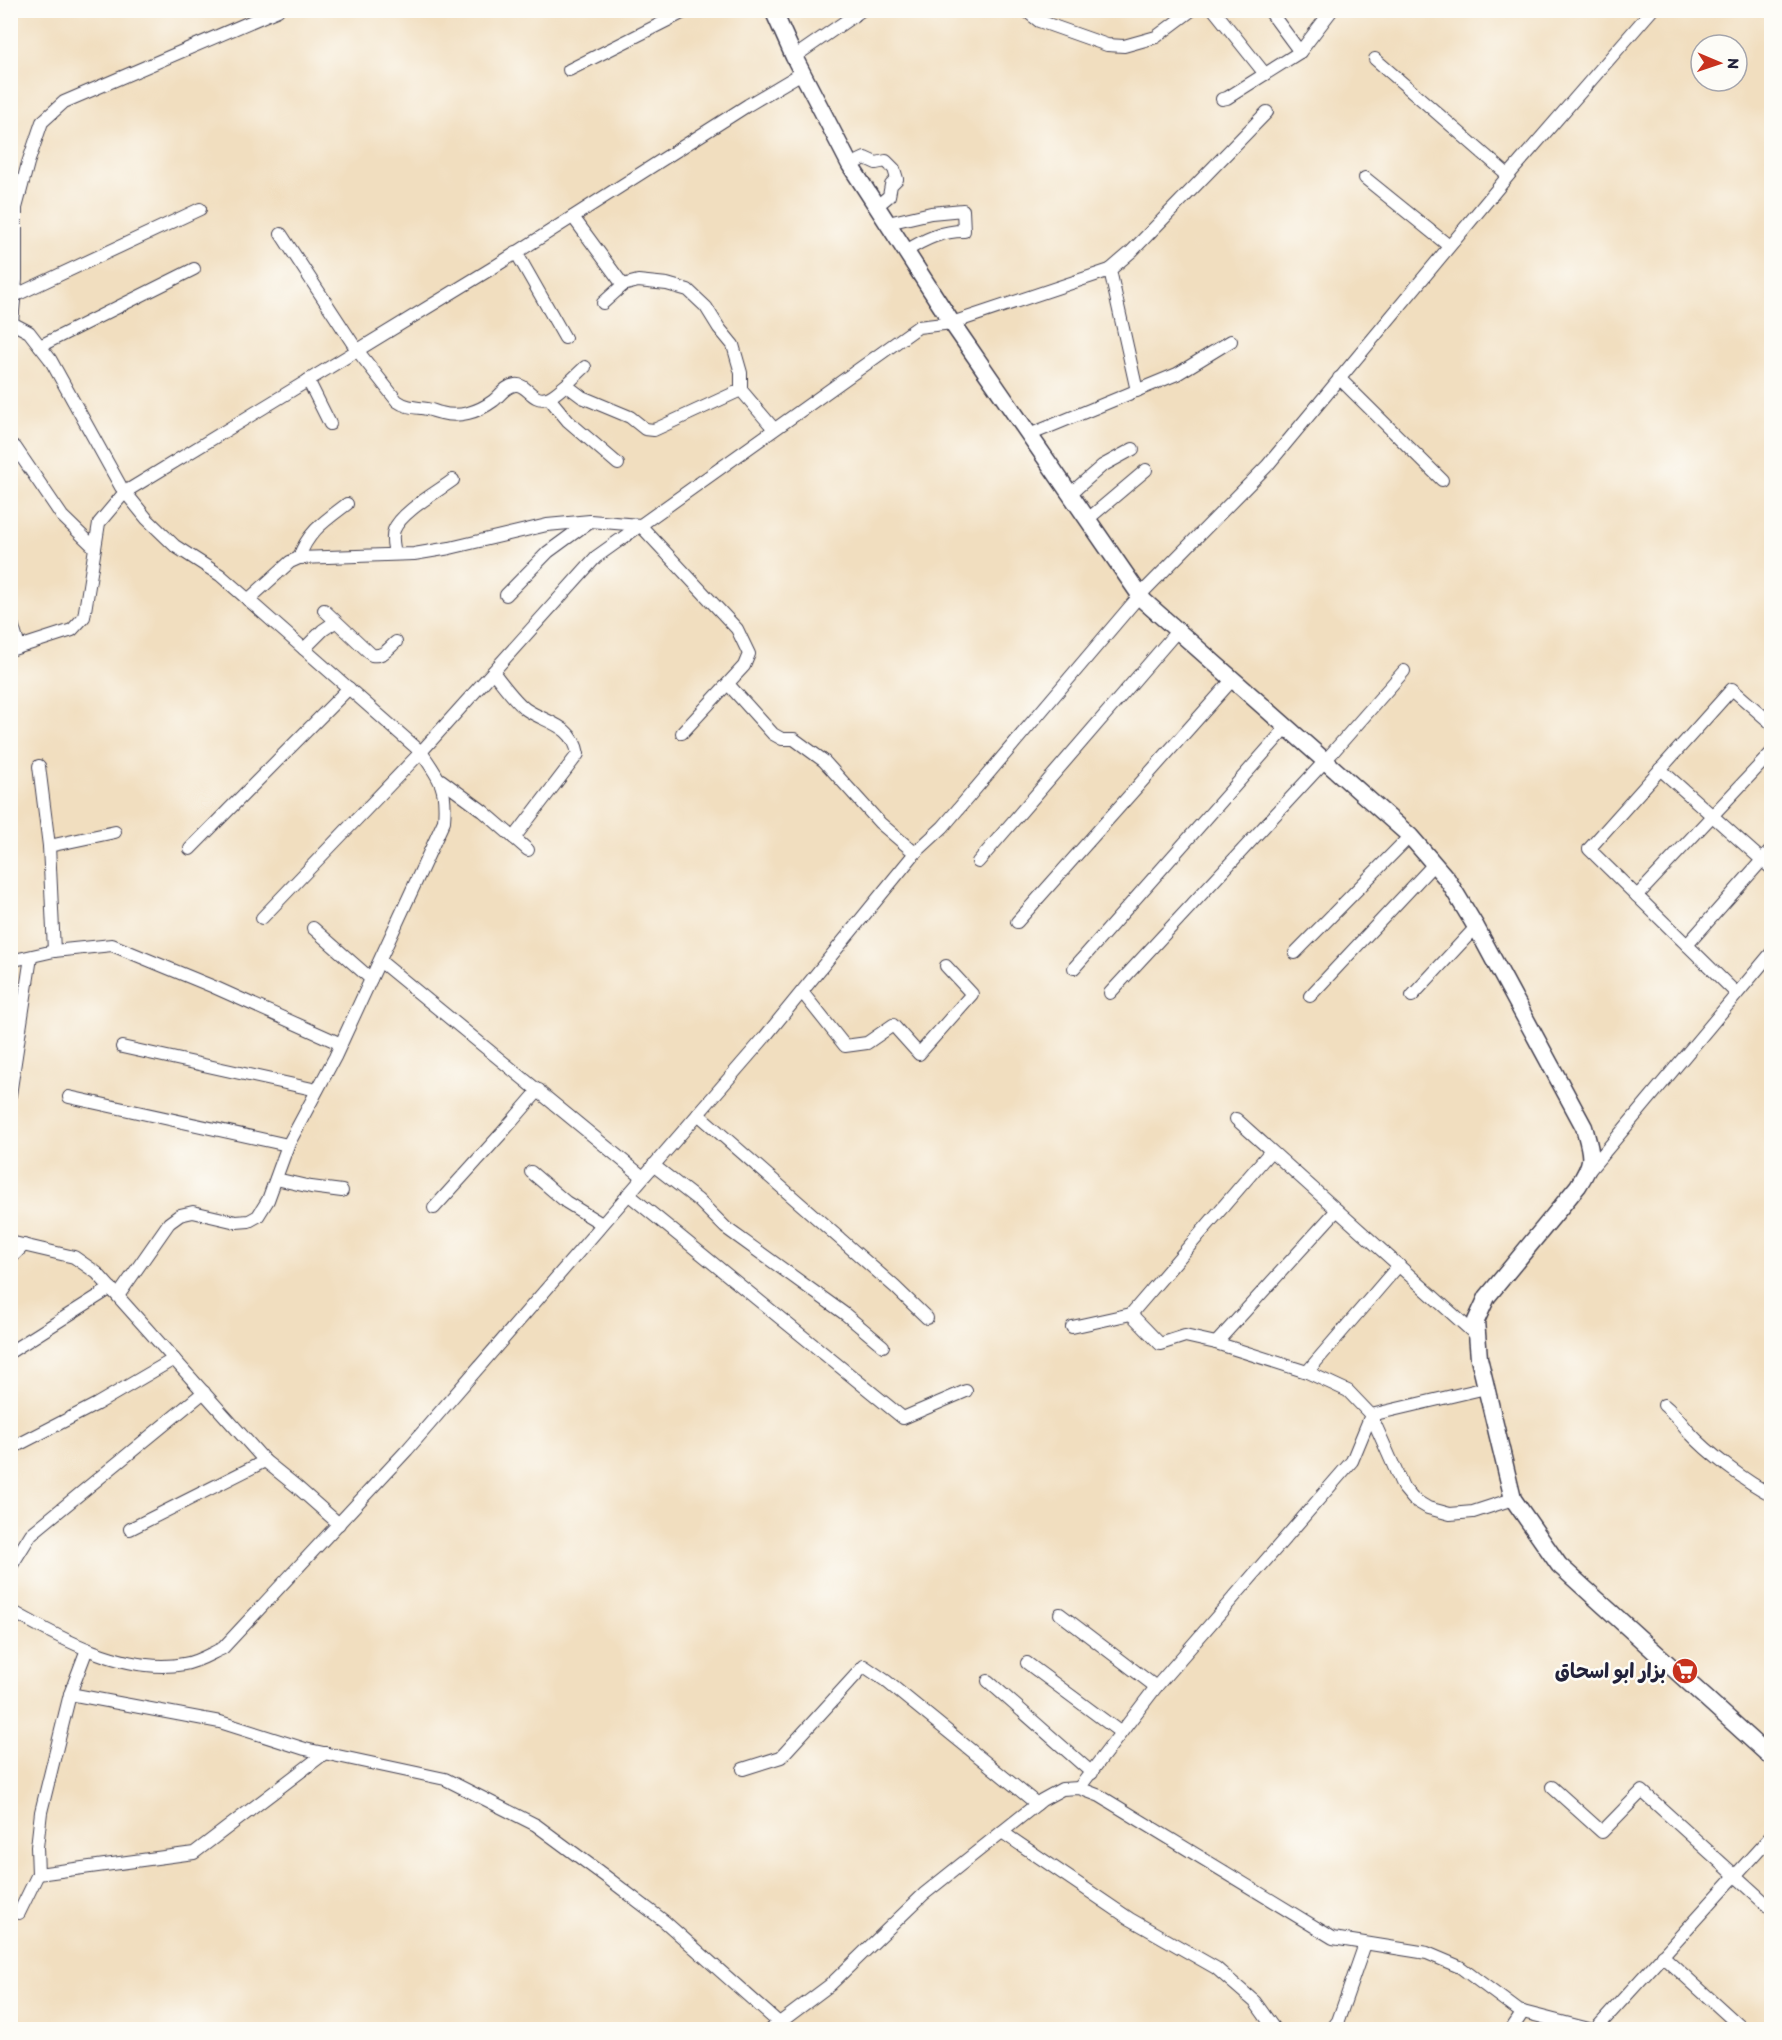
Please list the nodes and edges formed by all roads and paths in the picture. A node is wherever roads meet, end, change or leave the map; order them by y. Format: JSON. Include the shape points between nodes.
{"nodes":[{"id":1,"x":278,"y":10,"type":"edge"},
{"id":2,"x":688,"y":10,"type":"edge"},
{"id":3,"x":773,"y":10,"type":"edge"},
{"id":4,"x":862,"y":10,"type":"edge"},
{"id":5,"x":1025,"y":10,"type":"edge"},
{"id":6,"x":1191,"y":10,"type":"edge"},
{"id":7,"x":1214,"y":10,"type":"edge"},
{"id":8,"x":1269,"y":10,"type":"edge"},
{"id":9,"x":1652,"y":10,"type":"edge"},
{"id":10,"x":1327,"y":13,"type":"edge"},
{"id":11,"x":1300,"y":52,"type":"junction"},
{"id":12,"x":794,"y":57,"type":"junction"},
{"id":13,"x":1375,"y":59,"type":"dead end"},
{"id":14,"x":569,"y":70,"type":"dead end"},
{"id":15,"x":802,"y":73,"type":"junction"},
{"id":16,"x":1265,"y":74,"type":"junction"},
{"id":17,"x":1222,"y":99,"type":"dead end"},
{"id":18,"x":1267,"y":112,"type":"dead end"},
{"id":19,"x":850,"y":165,"type":"junction"},
{"id":20,"x":1508,"y":175,"type":"junction"},
{"id":21,"x":1365,"y":178,"type":"dead end"},
{"id":22,"x":877,"y":206,"type":"junction"},
{"id":23,"x":200,"y":209,"type":"dead end"},
{"id":24,"x":573,"y":217,"type":"junction"},
{"id":25,"x":888,"y":223,"type":"junction"},
{"id":26,"x":281,"y":234,"type":"dead end"},
{"id":27,"x":1449,"y":246,"type":"junction"},
{"id":28,"x":906,"y":251,"type":"junction"},
{"id":29,"x":516,"y":252,"type":"junction"},
{"id":30,"x":194,"y":269,"type":"dead end"},
{"id":31,"x":1110,"y":270,"type":"junction"},
{"id":32,"x":623,"y":285,"type":"junction"},
{"id":33,"x":14,"y":296,"type":"junction"},
{"id":34,"x":603,"y":303,"type":"dead end"},
{"id":35,"x":11,"y":322,"type":"edge"},
{"id":36,"x":952,"y":323,"type":"junction"},
{"id":37,"x":565,"y":338,"type":"dead end"},
{"id":38,"x":1232,"y":341,"type":"dead end"},
{"id":39,"x":40,"y":346,"type":"junction"},
{"id":40,"x":357,"y":350,"type":"junction"},
{"id":41,"x":585,"y":367,"type":"dead end"},
{"id":42,"x":1339,"y":378,"type":"junction"},
{"id":43,"x":308,"y":380,"type":"junction"},
{"id":44,"x":566,"y":385,"type":"junction"},
{"id":45,"x":741,"y":390,"type":"junction"},
{"id":46,"x":1137,"y":391,"type":"junction"},
{"id":47,"x":549,"y":398,"type":"junction"},
{"id":48,"x":330,"y":424,"type":"dead end"},
{"id":49,"x":774,"y":429,"type":"junction"},
{"id":50,"x":1029,"y":435,"type":"junction"},
{"id":51,"x":10,"y":445,"type":"edge"},
{"id":52,"x":1133,"y":448,"type":"dead end"},
{"id":53,"x":618,"y":464,"type":"dead end"},
{"id":54,"x":1146,"y":470,"type":"dead end"},
{"id":55,"x":453,"y":480,"type":"dead end"},
{"id":56,"x":1442,"y":480,"type":"dead end"},
{"id":57,"x":125,"y":492,"type":"junction"},
{"id":58,"x":1070,"y":494,"type":"junction"},
{"id":59,"x":347,"y":504,"type":"dead end"},
{"id":60,"x":1088,"y":519,"type":"junction"},
{"id":61,"x":590,"y":521,"type":"junction"},
{"id":62,"x":640,"y":525,"type":"junction"},
{"id":63,"x":95,"y":548,"type":"junction"},
{"id":64,"x":395,"y":554,"type":"junction"},
{"id":65,"x":299,"y":558,"type":"junction"},
{"id":66,"x":506,"y":595,"type":"dead end"},
{"id":67,"x":1140,"y":595,"type":"junction"},
{"id":68,"x":248,"y":600,"type":"junction"},
{"id":69,"x":324,"y":610,"type":"dead end"},
{"id":70,"x":10,"y":617,"type":"edge"},
{"id":71,"x":335,"y":622,"type":"junction"},
{"id":72,"x":1178,"y":630,"type":"junction"},
{"id":73,"x":396,"y":642,"type":"dead end"},
{"id":74,"x":15,"y":648,"type":"edge"},
{"id":75,"x":304,"y":649,"type":"junction"},
{"id":76,"x":1404,"y":671,"type":"dead end"},
{"id":77,"x":493,"y":672,"type":"junction"},
{"id":78,"x":1233,"y":679,"type":"junction"},
{"id":79,"x":728,"y":684,"type":"junction"},
{"id":80,"x":349,"y":688,"type":"junction"},
{"id":81,"x":1772,"y":724,"type":"edge"},
{"id":82,"x":1287,"y":727,"type":"junction"},
{"id":83,"x":682,"y":733,"type":"dead end"},
{"id":84,"x":421,"y":752,"type":"junction"},
{"id":85,"x":1772,"y":752,"type":"edge"},
{"id":86,"x":1325,"y":761,"type":"junction"},
{"id":87,"x":39,"y":766,"type":"dead end"},
{"id":88,"x":1660,"y":769,"type":"junction"},
{"id":89,"x":441,"y":780,"type":"junction"},
{"id":90,"x":1712,"y":816,"type":"junction"},
{"id":91,"x":115,"y":832,"type":"dead end"},
{"id":92,"x":1410,"y":836,"type":"junction"},
{"id":93,"x":514,"y":838,"type":"junction"},
{"id":94,"x":49,"y":846,"type":"junction"},
{"id":95,"x":190,"y":849,"type":"dead end"},
{"id":96,"x":1772,"y":849,"type":"edge"},
{"id":97,"x":528,"y":850,"type":"dead end"},
{"id":98,"x":915,"y":853,"type":"junction"},
{"id":99,"x":1761,"y":861,"type":"junction"},
{"id":100,"x":978,"y":862,"type":"dead end"},
{"id":101,"x":1434,"y":864,"type":"junction"},
{"id":102,"x":1772,"y":869,"type":"edge"},
{"id":103,"x":1637,"y":896,"type":"junction"},
{"id":104,"x":262,"y":918,"type":"dead end"},
{"id":105,"x":1017,"y":922,"type":"dead end"},
{"id":106,"x":1476,"y":927,"type":"junction"},
{"id":107,"x":313,"y":928,"type":"dead end"},
{"id":108,"x":1687,"y":945,"type":"junction"},
{"id":109,"x":54,"y":951,"type":"junction"},
{"id":110,"x":1295,"y":952,"type":"dead end"},
{"id":111,"x":1772,"y":952,"type":"edge"},
{"id":112,"x":31,"y":957,"type":"junction"},
{"id":113,"x":10,"y":961,"type":"edge"},
{"id":114,"x":380,"y":961,"type":"junction"},
{"id":115,"x":946,"y":966,"type":"dead end"},
{"id":116,"x":1074,"y":968,"type":"dead end"},
{"id":117,"x":371,"y":979,"type":"junction"},
{"id":118,"x":802,"y":992,"type":"junction"},
{"id":119,"x":1110,"y":993,"type":"dead end"},
{"id":120,"x":1736,"y":993,"type":"junction"},
{"id":121,"x":1310,"y":996,"type":"dead end"},
{"id":122,"x":1412,"y":996,"type":"dead end"},
{"id":123,"x":15,"y":1034,"type":"edge"},
{"id":124,"x":340,"y":1044,"type":"junction"},
{"id":125,"x":122,"y":1047,"type":"dead end"},
{"id":126,"x":11,"y":1089,"type":"edge"},
{"id":127,"x":317,"y":1090,"type":"junction"},
{"id":128,"x":539,"y":1090,"type":"junction"},
{"id":129,"x":69,"y":1096,"type":"dead end"},
{"id":130,"x":698,"y":1114,"type":"junction"},
{"id":131,"x":1236,"y":1119,"type":"dead end"},
{"id":132,"x":288,"y":1145,"type":"junction"},
{"id":133,"x":1271,"y":1151,"type":"junction"},
{"id":134,"x":653,"y":1166,"type":"junction"},
{"id":135,"x":531,"y":1172,"type":"dead end"},
{"id":136,"x":643,"y":1177,"type":"junction"},
{"id":137,"x":1584,"y":1177,"type":"junction"},
{"id":138,"x":276,"y":1179,"type":"junction"},
{"id":139,"x":342,"y":1191,"type":"dead end"},
{"id":140,"x":628,"y":1194,"type":"junction"},
{"id":141,"x":434,"y":1208,"type":"dead end"},
{"id":142,"x":1337,"y":1210,"type":"junction"},
{"id":143,"x":602,"y":1224,"type":"junction"},
{"id":144,"x":10,"y":1242,"type":"edge"},
{"id":145,"x":24,"y":1245,"type":"junction"},
{"id":146,"x":10,"y":1259,"type":"edge"},
{"id":147,"x":1399,"y":1265,"type":"junction"},
{"id":148,"x":114,"y":1292,"type":"junction"},
{"id":149,"x":1131,"y":1314,"type":"junction"},
{"id":150,"x":927,"y":1318,"type":"dead end"},
{"id":151,"x":1072,"y":1327,"type":"dead end"},
{"id":152,"x":1477,"y":1335,"type":"junction"},
{"id":153,"x":1216,"y":1343,"type":"junction"},
{"id":154,"x":883,"y":1346,"type":"dead end"},
{"id":155,"x":10,"y":1352,"type":"edge"},
{"id":156,"x":174,"y":1359,"type":"junction"},
{"id":157,"x":1307,"y":1372,"type":"junction"},
{"id":158,"x":1486,"y":1388,"type":"junction"},
{"id":159,"x":966,"y":1391,"type":"dead end"},
{"id":160,"x":204,"y":1392,"type":"junction"},
{"id":161,"x":1664,"y":1405,"type":"dead end"},
{"id":162,"x":1371,"y":1415,"type":"junction"},
{"id":163,"x":10,"y":1449,"type":"edge"},
{"id":164,"x":265,"y":1461,"type":"junction"},
{"id":165,"x":1772,"y":1495,"type":"edge"},
{"id":166,"x":1513,"y":1500,"type":"junction"},
{"id":167,"x":339,"y":1524,"type":"junction"},
{"id":168,"x":130,"y":1529,"type":"dead end"},
{"id":169,"x":10,"y":1568,"type":"edge"},
{"id":170,"x":10,"y":1610,"type":"edge"},
{"id":171,"x":1060,"y":1614,"type":"dead end"},
{"id":172,"x":87,"y":1649,"type":"junction"},
{"id":173,"x":1027,"y":1663,"type":"dead end"},
{"id":174,"x":988,"y":1681,"type":"dead end"},
{"id":175,"x":1156,"y":1687,"type":"junction"},
{"id":176,"x":70,"y":1694,"type":"junction"},
{"id":177,"x":1120,"y":1732,"type":"junction"},
{"id":178,"x":325,"y":1753,"type":"junction"},
{"id":179,"x":1771,"y":1756,"type":"edge"},
{"id":180,"x":743,"y":1769,"type":"dead end"},
{"id":181,"x":1092,"y":1773,"type":"junction"},
{"id":182,"x":1552,"y":1787,"type":"dead end"},
{"id":183,"x":1080,"y":1788,"type":"junction"},
{"id":184,"x":1036,"y":1804,"type":"junction"},
{"id":185,"x":1002,"y":1832,"type":"junction"},
{"id":186,"x":1772,"y":1835,"type":"edge"},
{"id":187,"x":38,"y":1874,"type":"junction"},
{"id":188,"x":1735,"y":1875,"type":"junction"},
{"id":189,"x":1772,"y":1909,"type":"edge"},
{"id":190,"x":19,"y":1913,"type":"dead end"},
{"id":191,"x":1365,"y":1944,"type":"junction"},
{"id":192,"x":1662,"y":1955,"type":"junction"},
{"id":193,"x":1523,"y":2012,"type":"junction"},
{"id":194,"x":775,"y":2026,"type":"edge"},
{"id":195,"x":1275,"y":2030,"type":"edge"},
{"id":196,"x":1331,"y":2030,"type":"edge"},
{"id":197,"x":1511,"y":2030,"type":"edge"},
{"id":198,"x":1594,"y":2030,"type":"edge"},
{"id":199,"x":1744,"y":2030,"type":"edge"}],
"edges":[{"from":1,"to":33,"type":"street","via":[[64,102],[42,122],[16,208]]},
{"from":2,"to":14,"type":"street"},
{"from":3,"to":12,"type":"street"},
{"from":4,"to":12,"type":"street"},
{"from":5,"to":6,"type":"street","via":[[1039,21],[1107,45],[1124,46],[1156,37]]},
{"from":7,"to":16,"type":"street"},
{"from":8,"to":11,"type":"street"},
{"from":9,"to":20,"type":"street"},
{"from":10,"to":11,"type":"street"},
{"from":11,"to":16,"type":"street"},
{"from":12,"to":15,"type":"street"},
{"from":13,"to":20,"type":"street"},
{"from":15,"to":19,"type":"street"},
{"from":15,"to":24,"type":"street"},
{"from":16,"to":17,"type":"street"},
{"from":18,"to":31,"type":"street"},
{"from":19,"to":22,"type":"street"},
{"from":19,"to":22,"type":"street","via":[[865,158],[876,163],[886,161],[894,169],[897,179],[889,195]]},
{"from":20,"to":27,"type":"street"},
{"from":21,"to":27,"type":"street"},
{"from":22,"to":25,"type":"street"},
{"from":23,"to":33,"type":"street"},
{"from":24,"to":29,"type":"street"},
{"from":24,"to":32,"type":"street"},
{"from":25,"to":28,"type":"street"},
{"from":25,"to":28,"type":"street","via":[[963,210],[964,231],[927,238]]},
{"from":26,"to":40,"type":"street"},
{"from":27,"to":42,"type":"street"},
{"from":28,"to":36,"type":"street"},
{"from":29,"to":37,"type":"street"},
{"from":29,"to":40,"type":"street"},
{"from":30,"to":39,"type":"street"},
{"from":31,"to":36,"type":"street"},
{"from":31,"to":46,"type":"street"},
{"from":32,"to":34,"type":"street"},
{"from":32,"to":45,"type":"street","via":[[639,280],[688,290],[706,307],[733,345]]},
{"from":33,"to":35,"type":"street"},
{"from":35,"to":39,"type":"street","via":[[29,332]]},
{"from":36,"to":49,"type":"street","via":[[918,327]]},
{"from":36,"to":50,"type":"street"},
{"from":38,"to":46,"type":"street","via":[[1177,375]]},
{"from":39,"to":57,"type":"street"},
{"from":40,"to":43,"type":"street"},
{"from":40,"to":47,"type":"street","via":[[405,406],[443,414],[467,414],[515,385],[536,398]]},
{"from":41,"to":44,"type":"street"},
{"from":42,"to":56,"type":"street"},
{"from":42,"to":67,"type":"street","via":[[1268,466]]},
{"from":43,"to":48,"type":"street"},
{"from":43,"to":57,"type":"street"},
{"from":44,"to":45,"type":"street","via":[[582,397],[654,430]]},
{"from":44,"to":47,"type":"street"},
{"from":45,"to":49,"type":"street"},
{"from":46,"to":50,"type":"street"},
{"from":47,"to":53,"type":"street","via":[[568,421]]},
{"from":49,"to":62,"type":"street"},
{"from":50,"to":58,"type":"street"},
{"from":51,"to":63,"type":"street","via":[[63,516]]},
{"from":52,"to":58,"type":"street","via":[[1102,466]]},
{"from":54,"to":60,"type":"street"},
{"from":55,"to":64,"type":"street","via":[[401,520],[394,530]]},
{"from":57,"to":63,"type":"street","via":[[99,523]]},
{"from":57,"to":68,"type":"street","via":[[175,546],[220,575]]},
{"from":58,"to":60,"type":"street"},
{"from":59,"to":65,"type":"street","via":[[317,526]]},
{"from":60,"to":67,"type":"street"},
{"from":61,"to":62,"type":"street"},
{"from":61,"to":64,"type":"street","via":[[547,525],[450,548]]},
{"from":61,"to":66,"type":"street","via":[[549,552]]},
{"from":62,"to":77,"type":"street","via":[[596,557]]},
{"from":62,"to":79,"type":"street","via":[[744,640],[749,654]]},
{"from":63,"to":74,"type":"street","via":[[84,617],[72,630]]},
{"from":64,"to":65,"type":"street"},
{"from":65,"to":68,"type":"street"},
{"from":67,"to":72,"type":"street"},
{"from":67,"to":98,"type":"street","via":[[943,827]]},
{"from":68,"to":75,"type":"street"},
{"from":69,"to":71,"type":"street"},
{"from":70,"to":74,"type":"street"},
{"from":71,"to":73,"type":"street","via":[[378,657]]},
{"from":71,"to":75,"type":"street"},
{"from":72,"to":78,"type":"street"},
{"from":72,"to":100,"type":"street"},
{"from":75,"to":80,"type":"street"},
{"from":76,"to":86,"type":"street"},
{"from":77,"to":84,"type":"street"},
{"from":77,"to":93,"type":"street","via":[[527,710],[548,719],[577,745],[578,754]]},
{"from":78,"to":82,"type":"street"},
{"from":78,"to":105,"type":"street"},
{"from":79,"to":83,"type":"street"},
{"from":79,"to":98,"type":"street","via":[[773,734],[794,739],[824,761],[880,823]]},
{"from":80,"to":84,"type":"street"},
{"from":80,"to":95,"type":"street"},
{"from":81,"to":88,"type":"street","via":[[1732,689]]},
{"from":82,"to":86,"type":"street"},
{"from":82,"to":116,"type":"street"},
{"from":84,"to":89,"type":"street"},
{"from":84,"to":104,"type":"street"},
{"from":85,"to":90,"type":"street"},
{"from":86,"to":92,"type":"street"},
{"from":86,"to":119,"type":"street"},
{"from":87,"to":94,"type":"street"},
{"from":88,"to":90,"type":"street"},
{"from":88,"to":103,"type":"street","via":[[1589,849]]},
{"from":89,"to":93,"type":"street"},
{"from":89,"to":114,"type":"street","via":[[446,801],[444,821]]},
{"from":90,"to":99,"type":"street"},
{"from":90,"to":103,"type":"street"},
{"from":91,"to":94,"type":"street"},
{"from":92,"to":101,"type":"street"},
{"from":92,"to":110,"type":"street"},
{"from":93,"to":97,"type":"street"},
{"from":94,"to":109,"type":"street"},
{"from":96,"to":99,"type":"street"},
{"from":98,"to":118,"type":"street"},
{"from":99,"to":102,"type":"street"},
{"from":99,"to":108,"type":"street"},
{"from":101,"to":106,"type":"street"},
{"from":101,"to":121,"type":"street"},
{"from":103,"to":108,"type":"street"},
{"from":106,"to":122,"type":"street"},
{"from":106,"to":137,"type":"street","via":[[1584,1127],[1591,1151],[1590,1167]]},
{"from":107,"to":117,"type":"street"},
{"from":108,"to":120,"type":"street"},
{"from":109,"to":112,"type":"street"},
{"from":109,"to":124,"type":"street","via":[[112,945]]},
{"from":111,"to":120,"type":"street"},
{"from":112,"to":113,"type":"street"},
{"from":112,"to":123,"type":"street"},
{"from":114,"to":117,"type":"street"},
{"from":114,"to":128,"type":"street"},
{"from":115,"to":118,"type":"street","via":[[972,994],[919,1054],[892,1025],[867,1043],[845,1046]]},
{"from":117,"to":124,"type":"street"},
{"from":118,"to":130,"type":"street"},
{"from":120,"to":137,"type":"street"},
{"from":123,"to":126,"type":"street"},
{"from":124,"to":127,"type":"street"},
{"from":125,"to":127,"type":"street"},
{"from":127,"to":132,"type":"street"},
{"from":128,"to":136,"type":"street"},
{"from":128,"to":141,"type":"street"},
{"from":129,"to":132,"type":"street"},
{"from":130,"to":134,"type":"street"},
{"from":130,"to":150,"type":"street"},
{"from":131,"to":133,"type":"street"},
{"from":132,"to":138,"type":"street"},
{"from":133,"to":142,"type":"street"},
{"from":133,"to":149,"type":"street"},
{"from":134,"to":136,"type":"street"},
{"from":134,"to":154,"type":"street","via":[[698,1200],[726,1228]]},
{"from":135,"to":143,"type":"street","via":[[566,1202]]},
{"from":136,"to":140,"type":"street"},
{"from":137,"to":152,"type":"street","via":[[1487,1297],[1476,1321]]},
{"from":138,"to":139,"type":"street"},
{"from":138,"to":148,"type":"street","via":[[258,1216],[249,1221],[236,1222],[193,1212],[180,1215]]},
{"from":140,"to":143,"type":"street"},
{"from":140,"to":159,"type":"street","via":[[903,1418]]},
{"from":142,"to":147,"type":"street"},
{"from":142,"to":153,"type":"street"},
{"from":143,"to":167,"type":"street"},
{"from":144,"to":145,"type":"street"},
{"from":145,"to":146,"type":"street"},
{"from":145,"to":148,"type":"street","via":[[74,1257],[97,1272]]},
{"from":147,"to":152,"type":"street"},
{"from":147,"to":157,"type":"street"},
{"from":148,"to":155,"type":"street"},
{"from":148,"to":156,"type":"street"},
{"from":149,"to":151,"type":"street"},
{"from":149,"to":153,"type":"street","via":[[1160,1344],[1185,1336]]},
{"from":152,"to":158,"type":"street"},
{"from":153,"to":157,"type":"street"},
{"from":156,"to":160,"type":"street"},
{"from":156,"to":163,"type":"street"},
{"from":157,"to":162,"type":"street","via":[[1348,1391]]},
{"from":158,"to":162,"type":"street"},
{"from":158,"to":166,"type":"street"},
{"from":160,"to":164,"type":"street"},
{"from":160,"to":169,"type":"street","via":[[31,1534]]},
{"from":161,"to":165,"type":"street","via":[[1723,1462]]},
{"from":162,"to":166,"type":"street","via":[[1403,1486],[1420,1504],[1450,1514],[1473,1512]]},
{"from":162,"to":175,"type":"street","via":[[1352,1461]]},
{"from":164,"to":167,"type":"street"},
{"from":164,"to":168,"type":"street"},
{"from":166,"to":179,"type":"street","via":[[1559,1565]]},
{"from":167,"to":172,"type":"street","via":[[223,1648],[201,1659],[184,1665],[151,1665],[110,1658]]},
{"from":170,"to":172,"type":"street"},
{"from":171,"to":175,"type":"street"},
{"from":172,"to":176,"type":"street"},
{"from":173,"to":177,"type":"street"},
{"from":174,"to":181,"type":"street"},
{"from":175,"to":177,"type":"street"},
{"from":176,"to":178,"type":"street","via":[[220,1722]]},
{"from":176,"to":187,"type":"street","via":[[40,1812]]},
{"from":177,"to":181,"type":"street"},
{"from":178,"to":187,"type":"street","via":[[194,1853]]},
{"from":178,"to":194,"type":"street","via":[[444,1779],[536,1825],[664,1921]]},
{"from":180,"to":184,"type":"street","via":[[781,1757],[864,1666]]},
{"from":181,"to":183,"type":"street"},
{"from":182,"to":188,"type":"street","via":[[1602,1832],[1642,1791]]},
{"from":183,"to":184,"type":"street","via":[[1062,1789]]},
{"from":183,"to":191,"type":"street","via":[[1100,1796],[1333,1938]]},
{"from":184,"to":185,"type":"street"},
{"from":185,"to":194,"type":"street","via":[[924,1894],[830,1985]]},
{"from":185,"to":195,"type":"street","via":[[1130,1919],[1216,1968],[1255,2002]]},
{"from":186,"to":188,"type":"street"},
{"from":187,"to":190,"type":"street"},
{"from":188,"to":189,"type":"street"},
{"from":188,"to":192,"type":"street"},
{"from":191,"to":193,"type":"street","via":[[1435,1956],[1460,1967]]},
{"from":191,"to":196,"type":"street","via":[[1338,2021]]},
{"from":192,"to":198,"type":"street"},
{"from":192,"to":199,"type":"street"},
{"from":193,"to":197,"type":"street"},
{"from":193,"to":198,"type":"street"}]}
